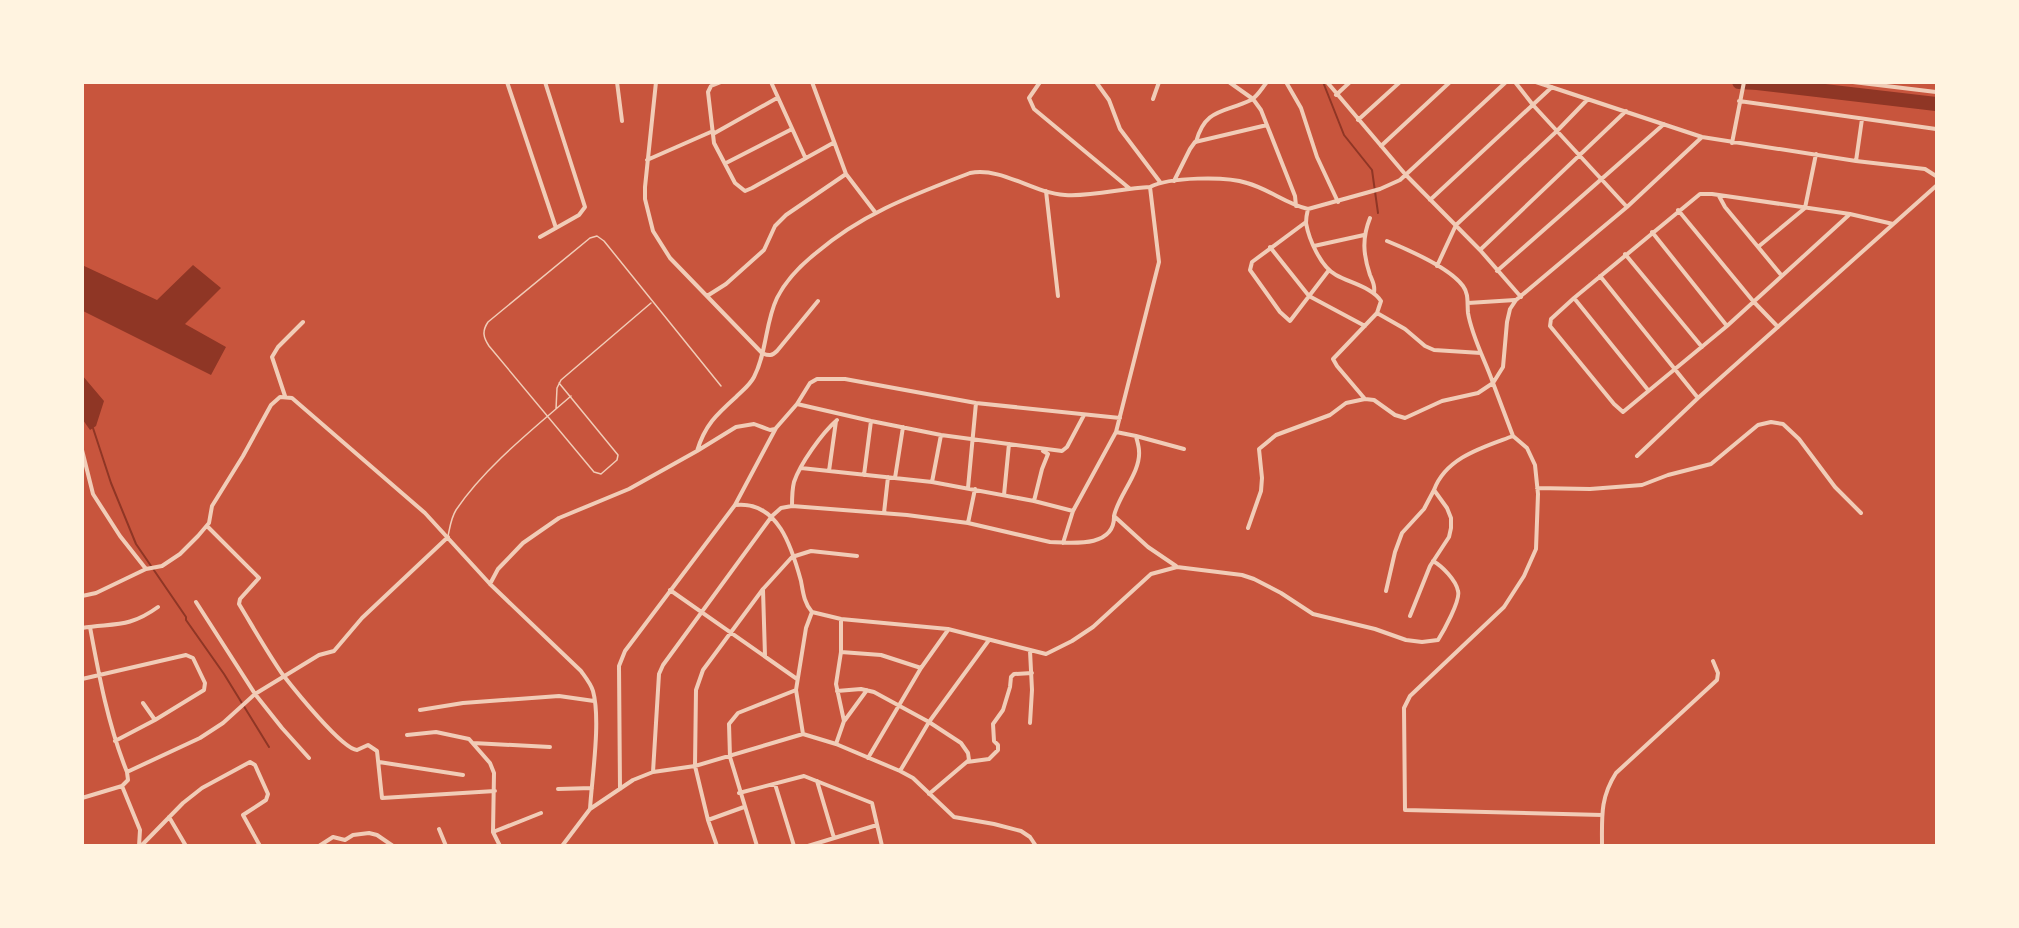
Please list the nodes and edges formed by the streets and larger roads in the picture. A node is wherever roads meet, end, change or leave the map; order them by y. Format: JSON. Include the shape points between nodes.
{"nodes":[{"id":1,"x":507,"y":82,"type":"edge"},
{"id":2,"x":545,"y":82,"type":"edge"},
{"id":3,"x":616,"y":82,"type":"edge"},
{"id":4,"x":656,"y":82,"type":"edge"},
{"id":5,"x":721,"y":82,"type":"edge"},
{"id":6,"x":771,"y":82,"type":"edge"},
{"id":7,"x":812,"y":82,"type":"edge"},
{"id":8,"x":1040,"y":82,"type":"edge"},
{"id":9,"x":1096,"y":82,"type":"edge"},
{"id":10,"x":1159,"y":82,"type":"edge"},
{"id":11,"x":1229,"y":82,"type":"edge"},
{"id":12,"x":1267,"y":82,"type":"edge"},
{"id":13,"x":1286,"y":82,"type":"edge"},
{"id":14,"x":1327,"y":82,"type":"edge"},
{"id":15,"x":1350,"y":82,"type":"edge"},
{"id":16,"x":1400,"y":82,"type":"edge"},
{"id":17,"x":1450,"y":82,"type":"edge"},
{"id":18,"x":1506,"y":82,"type":"edge"},
{"id":19,"x":1515,"y":82,"type":"edge"},
{"id":20,"x":1536,"y":82,"type":"edge"},
{"id":21,"x":1853,"y":82,"type":"edge"},
{"id":22,"x":1894,"y":82,"type":"edge"},
{"id":23,"x":1744,"y":84,"type":"edge"},
{"id":24,"x":1875,"y":84,"type":"edge"},
{"id":25,"x":1552,"y":87,"type":"junction"},
{"id":26,"x":1889,"y":87,"type":"junction"},
{"id":27,"x":1936,"y":91,"type":"edge"},
{"id":28,"x":1336,"y":95,"type":"junction"},
{"id":29,"x":777,"y":98,"type":"junction"},
{"id":30,"x":1153,"y":99,"type":"dead end"},
{"id":31,"x":1253,"y":99,"type":"junction"},
{"id":32,"x":1588,"y":99,"type":"junction"},
{"id":33,"x":1739,"y":101,"type":"junction"},
{"id":34,"x":1533,"y":105,"type":"junction"},
{"id":35,"x":1626,"y":111,"type":"junction"},
{"id":36,"x":1862,"y":119,"type":"junction"},
{"id":37,"x":1358,"y":120,"type":"junction"},
{"id":38,"x":622,"y":121,"type":"dead end"},
{"id":39,"x":1664,"y":124,"type":"junction"},
{"id":40,"x":1267,"y":125,"type":"junction"},
{"id":41,"x":792,"y":129,"type":"junction"},
{"id":42,"x":1936,"y":129,"type":"edge"},
{"id":43,"x":1557,"y":131,"type":"junction"},
{"id":44,"x":713,"y":132,"type":"junction"},
{"id":45,"x":1702,"y":137,"type":"junction"},
{"id":46,"x":1196,"y":142,"type":"junction"},
{"id":47,"x":833,"y":143,"type":"junction"},
{"id":48,"x":1732,"y":143,"type":"junction"},
{"id":49,"x":1381,"y":146,"type":"junction"},
{"id":50,"x":1580,"y":154,"type":"junction"},
{"id":51,"x":1816,"y":154,"type":"junction"},
{"id":52,"x":805,"y":157,"type":"junction"},
{"id":53,"x":647,"y":161,"type":"junction"},
{"id":54,"x":1856,"y":161,"type":"junction"},
{"id":55,"x":726,"y":163,"type":"junction"},
{"id":56,"x":846,"y":174,"type":"junction"},
{"id":57,"x":1405,"y":174,"type":"junction"},
{"id":58,"x":1936,"y":176,"type":"edge"},
{"id":59,"x":1602,"y":180,"type":"junction"},
{"id":60,"x":1160,"y":182,"type":"junction"},
{"id":61,"x":1173,"y":182,"type":"junction"},
{"id":62,"x":1936,"y":186,"type":"edge"},
{"id":63,"x":1150,"y":187,"type":"junction"},
{"id":64,"x":1130,"y":188,"type":"junction"},
{"id":65,"x":1046,"y":191,"type":"junction"},
{"id":66,"x":1719,"y":195,"type":"junction"},
{"id":67,"x":1430,"y":200,"type":"junction"},
{"id":68,"x":1338,"y":202,"type":"junction"},
{"id":69,"x":1296,"y":206,"type":"junction"},
{"id":70,"x":1627,"y":207,"type":"junction"},
{"id":71,"x":1805,"y":208,"type":"junction"},
{"id":72,"x":1308,"y":209,"type":"junction"},
{"id":73,"x":1678,"y":210,"type":"junction"},
{"id":74,"x":875,"y":212,"type":"junction"},
{"id":75,"x":1850,"y":214,"type":"junction"},
{"id":76,"x":1370,"y":218,"type":"dead end"},
{"id":77,"x":1306,"y":222,"type":"junction"},
{"id":78,"x":1893,"y":224,"type":"junction"},
{"id":79,"x":1456,"y":225,"type":"junction"},
{"id":80,"x":556,"y":228,"type":"junction"},
{"id":81,"x":1652,"y":232,"type":"junction"},
{"id":82,"x":1364,"y":235,"type":"junction"},
{"id":83,"x":540,"y":237,"type":"dead end"},
{"id":84,"x":1387,"y":241,"type":"dead end"},
{"id":85,"x":1314,"y":246,"type":"junction"},
{"id":86,"x":1270,"y":247,"type":"junction"},
{"id":87,"x":1758,"y":247,"type":"junction"},
{"id":88,"x":1480,"y":250,"type":"junction"},
{"id":89,"x":1625,"y":254,"type":"junction"},
{"id":90,"x":1437,"y":266,"type":"junction"},
{"id":91,"x":1329,"y":270,"type":"junction"},
{"id":92,"x":1497,"y":272,"type":"junction"},
{"id":93,"x":1600,"y":276,"type":"junction"},
{"id":94,"x":1782,"y":276,"type":"junction"},
{"id":95,"x":1374,"y":293,"type":"junction"},
{"id":96,"x":707,"y":296,"type":"junction"},
{"id":97,"x":1058,"y":296,"type":"dead end"},
{"id":98,"x":1309,"y":296,"type":"junction"},
{"id":99,"x":1521,"y":297,"type":"junction"},
{"id":100,"x":1574,"y":298,"type":"junction"},
{"id":101,"x":1516,"y":300,"type":"junction"},
{"id":102,"x":818,"y":301,"type":"dead end"},
{"id":103,"x":1753,"y":301,"type":"junction"},
{"id":104,"x":1468,"y":303,"type":"junction"},
{"id":105,"x":1377,"y":313,"type":"junction"},
{"id":106,"x":303,"y":322,"type":"dead end"},
{"id":107,"x":1365,"y":326,"type":"junction"},
{"id":108,"x":1727,"y":326,"type":"junction"},
{"id":109,"x":1778,"y":327,"type":"junction"},
{"id":110,"x":1702,"y":347,"type":"junction"},
{"id":111,"x":762,"y":352,"type":"junction"},
{"id":112,"x":1482,"y":353,"type":"junction"},
{"id":113,"x":1674,"y":369,"type":"junction"},
{"id":114,"x":1493,"y":383,"type":"junction"},
{"id":115,"x":1648,"y":390,"type":"junction"},
{"id":116,"x":285,"y":396,"type":"junction"},
{"id":117,"x":1698,"y":398,"type":"junction"},
{"id":118,"x":1365,"y":399,"type":"junction"},
{"id":119,"x":975,"y":403,"type":"junction"},
{"id":120,"x":797,"y":404,"type":"junction"},
{"id":121,"x":837,"y":413,"type":"junction"},
{"id":122,"x":1084,"y":415,"type":"junction"},
{"id":123,"x":1120,"y":418,"type":"junction"},
{"id":124,"x":837,"y":420,"type":"junction"},
{"id":125,"x":872,"y":421,"type":"junction"},
{"id":126,"x":903,"y":427,"type":"junction"},
{"id":127,"x":776,"y":428,"type":"junction"},
{"id":128,"x":1116,"y":432,"type":"junction"},
{"id":129,"x":941,"y":435,"type":"junction"},
{"id":130,"x":1136,"y":436,"type":"junction"},
{"id":131,"x":1513,"y":436,"type":"junction"},
{"id":132,"x":973,"y":439,"type":"junction"},
{"id":133,"x":1009,"y":444,"type":"junction"},
{"id":134,"x":1184,"y":449,"type":"dead end"},
{"id":135,"x":82,"y":450,"type":"edge"},
{"id":136,"x":1043,"y":450,"type":"junction"},
{"id":137,"x":697,"y":452,"type":"junction"},
{"id":138,"x":1636,"y":456,"type":"dead end"},
{"id":139,"x":801,"y":468,"type":"junction"},
{"id":140,"x":829,"y":471,"type":"junction"},
{"id":141,"x":864,"y":475,"type":"junction"},
{"id":142,"x":888,"y":477,"type":"junction"},
{"id":143,"x":895,"y":478,"type":"junction"},
{"id":144,"x":932,"y":482,"type":"junction"},
{"id":145,"x":968,"y":488,"type":"junction"},
{"id":146,"x":1538,"y":488,"type":"junction"},
{"id":147,"x":975,"y":489,"type":"junction"},
{"id":148,"x":1434,"y":490,"type":"junction"},
{"id":149,"x":1004,"y":495,"type":"junction"},
{"id":150,"x":1034,"y":501,"type":"junction"},
{"id":151,"x":735,"y":505,"type":"junction"},
{"id":152,"x":792,"y":506,"type":"junction"},
{"id":153,"x":1073,"y":511,"type":"junction"},
{"id":154,"x":884,"y":513,"type":"junction"},
{"id":155,"x":1861,"y":513,"type":"dead end"},
{"id":156,"x":772,"y":516,"type":"junction"},
{"id":157,"x":1114,"y":516,"type":"junction"},
{"id":158,"x":968,"y":523,"type":"junction"},
{"id":159,"x":207,"y":526,"type":"junction"},
{"id":160,"x":1248,"y":528,"type":"dead end"},
{"id":161,"x":448,"y":537,"type":"junction"},
{"id":162,"x":1062,"y":543,"type":"junction"},
{"id":163,"x":857,"y":556,"type":"dead end"},
{"id":164,"x":792,"y":557,"type":"junction"},
{"id":165,"x":1433,"y":561,"type":"junction"},
{"id":166,"x":1177,"y":567,"type":"junction"},
{"id":167,"x":148,"y":569,"type":"junction"},
{"id":168,"x":490,"y":584,"type":"junction"},
{"id":169,"x":763,"y":589,"type":"junction"},
{"id":170,"x":670,"y":590,"type":"junction"},
{"id":171,"x":1386,"y":591,"type":"dead end"},
{"id":172,"x":82,"y":596,"type":"edge"},
{"id":173,"x":196,"y":602,"type":"dead end"},
{"id":174,"x":158,"y":607,"type":"dead end"},
{"id":175,"x":701,"y":612,"type":"junction"},
{"id":176,"x":812,"y":612,"type":"junction"},
{"id":177,"x":1410,"y":616,"type":"dead end"},
{"id":178,"x":841,"y":619,"type":"junction"},
{"id":179,"x":90,"y":627,"type":"junction"},
{"id":180,"x":82,"y":628,"type":"edge"},
{"id":181,"x":948,"y":629,"type":"junction"},
{"id":182,"x":731,"y":634,"type":"junction"},
{"id":183,"x":989,"y":640,"type":"junction"},
{"id":184,"x":1030,"y":651,"type":"junction"},
{"id":185,"x":842,"y":652,"type":"junction"},
{"id":186,"x":765,"y":656,"type":"junction"},
{"id":187,"x":1713,"y":662,"type":"dead end"},
{"id":188,"x":921,"y":668,"type":"junction"},
{"id":189,"x":1032,"y":673,"type":"junction"},
{"id":190,"x":99,"y":675,"type":"junction"},
{"id":191,"x":284,"y":675,"type":"junction"},
{"id":192,"x":82,"y":678,"type":"edge"},
{"id":193,"x":797,"y":679,"type":"junction"},
{"id":194,"x":868,"y":689,"type":"junction"},
{"id":195,"x":796,"y":690,"type":"junction"},
{"id":196,"x":837,"y":691,"type":"junction"},
{"id":197,"x":255,"y":694,"type":"junction"},
{"id":198,"x":594,"y":701,"type":"junction"},
{"id":199,"x":143,"y":703,"type":"dead end"},
{"id":200,"x":899,"y":706,"type":"junction"},
{"id":201,"x":420,"y":710,"type":"dead end"},
{"id":202,"x":155,"y":720,"type":"junction"},
{"id":203,"x":844,"y":721,"type":"junction"},
{"id":204,"x":929,"y":722,"type":"junction"},
{"id":205,"x":1030,"y":723,"type":"dead end"},
{"id":206,"x":803,"y":734,"type":"junction"},
{"id":207,"x":407,"y":735,"type":"dead end"},
{"id":208,"x":115,"y":741,"type":"junction"},
{"id":209,"x":472,"y":743,"type":"junction"},
{"id":210,"x":836,"y":744,"type":"junction"},
{"id":211,"x":550,"y":747,"type":"dead end"},
{"id":212,"x":730,"y":757,"type":"junction"},
{"id":213,"x":309,"y":758,"type":"dead end"},
{"id":214,"x":868,"y":758,"type":"junction"},
{"id":215,"x":379,"y":762,"type":"junction"},
{"id":216,"x":967,"y":762,"type":"junction"},
{"id":217,"x":695,"y":766,"type":"junction"},
{"id":218,"x":127,"y":771,"type":"junction"},
{"id":219,"x":900,"y":771,"type":"junction"},
{"id":220,"x":652,"y":772,"type":"junction"},
{"id":221,"x":463,"y":775,"type":"dead end"},
{"id":222,"x":817,"y":780,"type":"junction"},
{"id":223,"x":775,"y":784,"type":"junction"},
{"id":224,"x":122,"y":786,"type":"junction"},
{"id":225,"x":592,"y":788,"type":"junction"},
{"id":226,"x":558,"y":789,"type":"dead end"},
{"id":227,"x":620,"y":789,"type":"junction"},
{"id":228,"x":495,"y":791,"type":"junction"},
{"id":229,"x":740,"y":793,"type":"junction"},
{"id":230,"x":929,"y":794,"type":"junction"},
{"id":231,"x":82,"y":798,"type":"edge"},
{"id":232,"x":744,"y":807,"type":"junction"},
{"id":233,"x":590,"y":809,"type":"junction"},
{"id":234,"x":541,"y":813,"type":"dead end"},
{"id":235,"x":1602,"y":815,"type":"junction"},
{"id":236,"x":169,"y":817,"type":"junction"},
{"id":237,"x":708,"y":820,"type":"junction"},
{"id":238,"x":877,"y":824,"type":"junction"},
{"id":239,"x":439,"y":829,"type":"dead end"},
{"id":240,"x":494,"y":832,"type":"junction"},
{"id":241,"x":834,"y":838,"type":"junction"},
{"id":242,"x":140,"y":846,"type":"edge"},
{"id":243,"x":186,"y":846,"type":"edge"},
{"id":244,"x":261,"y":846,"type":"edge"},
{"id":245,"x":319,"y":846,"type":"edge"},
{"id":246,"x":393,"y":846,"type":"edge"},
{"id":247,"x":446,"y":846,"type":"edge"},
{"id":248,"x":500,"y":846,"type":"edge"},
{"id":249,"x":562,"y":846,"type":"edge"},
{"id":250,"x":717,"y":846,"type":"edge"},
{"id":251,"x":757,"y":846,"type":"edge"},
{"id":252,"x":794,"y":846,"type":"edge"},
{"id":253,"x":808,"y":846,"type":"edge"},
{"id":254,"x":882,"y":846,"type":"edge"},
{"id":255,"x":1036,"y":846,"type":"edge"},
{"id":256,"x":1602,"y":846,"type":"edge"}],
"edges":[{"from":1,"to":80,"type":"street"},
{"from":2,"to":80,"type":"street","via":[[585,207]]},
{"from":3,"to":38,"type":"street"},
{"from":4,"to":53,"type":"street"},
{"from":5,"to":44,"type":"street","via":[[708,92]]},
{"from":6,"to":29,"type":"street"},
{"from":7,"to":47,"type":"street"},
{"from":8,"to":64,"type":"street","via":[[1029,98],[1034,109]]},
{"from":9,"to":60,"type":"street","via":[[1109,100],[1120,129]]},
{"from":10,"to":30,"type":"street"},
{"from":11,"to":31,"type":"street"},
{"from":12,"to":31,"type":"street"},
{"from":13,"to":68,"type":"street","via":[[1301,108],[1317,157]]},
{"from":14,"to":28,"type":"street"},
{"from":15,"to":28,"type":"street"},
{"from":16,"to":37,"type":"street"},
{"from":17,"to":49,"type":"street"},
{"from":18,"to":57,"type":"street"},
{"from":19,"to":34,"type":"street"},
{"from":20,"to":25,"type":"street"},
{"from":21,"to":24,"type":"street"},
{"from":22,"to":26,"type":"street"},
{"from":23,"to":33,"type":"street"},
{"from":24,"to":26,"type":"street"},
{"from":25,"to":32,"type":"street"},
{"from":25,"to":34,"type":"street"},
{"from":26,"to":27,"type":"street"},
{"from":28,"to":37,"type":"street"},
{"from":29,"to":41,"type":"street"},
{"from":29,"to":44,"type":"street"},
{"from":31,"to":40,"type":"street"},
{"from":31,"to":46,"type":"street","via":[[1210,116]]},
{"from":32,"to":35,"type":"street"},
{"from":32,"to":43,"type":"street"},
{"from":33,"to":36,"type":"street"},
{"from":33,"to":48,"type":"street"},
{"from":34,"to":43,"type":"street"},
{"from":34,"to":67,"type":"street"},
{"from":35,"to":39,"type":"street"},
{"from":35,"to":50,"type":"street"},
{"from":36,"to":42,"type":"street"},
{"from":36,"to":54,"type":"street"},
{"from":37,"to":49,"type":"street"},
{"from":39,"to":45,"type":"street"},
{"from":39,"to":59,"type":"street"},
{"from":40,"to":46,"type":"street"},
{"from":40,"to":69,"type":"street"},
{"from":41,"to":52,"type":"street"},
{"from":41,"to":55,"type":"street"},
{"from":43,"to":50,"type":"street"},
{"from":43,"to":79,"type":"street"},
{"from":44,"to":53,"type":"street"},
{"from":44,"to":55,"type":"street","via":[[714,143]]},
{"from":45,"to":48,"type":"street"},
{"from":45,"to":70,"type":"street"},
{"from":46,"to":61,"type":"street"},
{"from":47,"to":52,"type":"street"},
{"from":47,"to":56,"type":"street"},
{"from":48,"to":51,"type":"street"},
{"from":49,"to":57,"type":"street"},
{"from":50,"to":59,"type":"street"},
{"from":50,"to":88,"type":"street"},
{"from":51,"to":54,"type":"street"},
{"from":51,"to":71,"type":"street"},
{"from":52,"to":55,"type":"street","via":[[745,191],[735,183]]},
{"from":53,"to":96,"type":"street","via":[[645,199],[653,231],[670,258]]},
{"from":54,"to":58,"type":"street","via":[[1925,168]]},
{"from":56,"to":74,"type":"street"},
{"from":56,"to":96,"type":"street","via":[[786,215],[775,226],[764,250]]},
{"from":57,"to":67,"type":"street"},
{"from":57,"to":68,"type":"street","via":[[1380,189]]},
{"from":59,"to":70,"type":"street"},
{"from":59,"to":92,"type":"street"},
{"from":60,"to":61,"type":"street"},
{"from":60,"to":63,"type":"street"},
{"from":61,"to":69,"type":"street","via":[[1236,180]]},
{"from":62,"to":78,"type":"street"},
{"from":63,"to":64,"type":"street"},
{"from":63,"to":123,"type":"street","via":[[1159,262]]},
{"from":64,"to":65,"type":"street","via":[[1076,195]]},
{"from":65,"to":74,"type":"street","via":[[978,172]]},
{"from":65,"to":97,"type":"street"},
{"from":66,"to":71,"type":"street"},
{"from":66,"to":73,"type":"street","via":[[1700,194]]},
{"from":66,"to":87,"type":"street"},
{"from":67,"to":79,"type":"street"},
{"from":68,"to":72,"type":"street"},
{"from":69,"to":72,"type":"street"},
{"from":70,"to":99,"type":"street"},
{"from":71,"to":75,"type":"street"},
{"from":71,"to":87,"type":"street"},
{"from":72,"to":77,"type":"street"},
{"from":73,"to":81,"type":"street"},
{"from":73,"to":103,"type":"street"},
{"from":74,"to":111,"type":"street","via":[[824,246],[787,282],[768,319]]},
{"from":75,"to":78,"type":"street"},
{"from":75,"to":94,"type":"street"},
{"from":76,"to":82,"type":"street"},
{"from":77,"to":85,"type":"street"},
{"from":77,"to":86,"type":"street"},
{"from":78,"to":109,"type":"street"},
{"from":79,"to":88,"type":"street"},
{"from":79,"to":90,"type":"street"},
{"from":80,"to":83,"type":"street"},
{"from":81,"to":89,"type":"street"},
{"from":81,"to":108,"type":"street"},
{"from":82,"to":85,"type":"street"},
{"from":82,"to":95,"type":"street"},
{"from":84,"to":90,"type":"street"},
{"from":85,"to":91,"type":"street"},
{"from":86,"to":98,"type":"street"},
{"from":86,"to":98,"type":"street","via":[[1249,267],[1280,312],[1290,321]]},
{"from":87,"to":94,"type":"street"},
{"from":88,"to":92,"type":"street"},
{"from":89,"to":93,"type":"street"},
{"from":89,"to":110,"type":"street"},
{"from":90,"to":104,"type":"street","via":[[1464,287]]},
{"from":91,"to":95,"type":"street"},
{"from":91,"to":98,"type":"street"},
{"from":92,"to":99,"type":"street"},
{"from":93,"to":100,"type":"street"},
{"from":93,"to":113,"type":"street"},
{"from":94,"to":103,"type":"street"},
{"from":95,"to":105,"type":"street","via":[[1381,304]]},
{"from":96,"to":111,"type":"street"},
{"from":98,"to":107,"type":"street"},
{"from":99,"to":101,"type":"street"},
{"from":100,"to":115,"type":"street"},
{"from":100,"to":115,"type":"street","via":[[1551,319],[1550,326],[1620,410],[1625,411]]},
{"from":101,"to":104,"type":"street"},
{"from":101,"to":114,"type":"street","via":[[1507,322],[1503,367]]},
{"from":102,"to":111,"type":"street","via":[[773,355]]},
{"from":103,"to":108,"type":"street"},
{"from":103,"to":109,"type":"street"},
{"from":104,"to":112,"type":"street"},
{"from":105,"to":107,"type":"street"},
{"from":105,"to":112,"type":"street","via":[[1434,350]]},
{"from":106,"to":116,"type":"street","via":[[272,357]]},
{"from":107,"to":118,"type":"street","via":[[1333,359]]},
{"from":108,"to":110,"type":"street"},
{"from":109,"to":117,"type":"street"},
{"from":110,"to":113,"type":"street"},
{"from":111,"to":137,"type":"street","via":[[751,382],[709,423]]},
{"from":112,"to":114,"type":"street"},
{"from":113,"to":115,"type":"street"},
{"from":113,"to":117,"type":"street"},
{"from":114,"to":118,"type":"street","via":[[1478,393],[1442,401],[1405,418]]},
{"from":114,"to":131,"type":"street"},
{"from":116,"to":159,"type":"street","via":[[271,405],[212,506]]},
{"from":116,"to":161,"type":"street","via":[[303,406]]},
{"from":117,"to":138,"type":"street"},
{"from":118,"to":160,"type":"street","via":[[1346,403],[1330,414],[1276,435],[1261,446],[1261,490]]},
{"from":119,"to":120,"type":"street","via":[[822,378],[813,381]]},
{"from":119,"to":122,"type":"street"},
{"from":119,"to":132,"type":"street"},
{"from":120,"to":121,"type":"street"},
{"from":120,"to":127,"type":"street"},
{"from":121,"to":124,"type":"street"},
{"from":121,"to":125,"type":"street"},
{"from":122,"to":123,"type":"street"},
{"from":122,"to":136,"type":"street","via":[[1065,450]]},
{"from":123,"to":128,"type":"street"},
{"from":124,"to":139,"type":"street","via":[[820,437]]},
{"from":124,"to":140,"type":"street"},
{"from":125,"to":126,"type":"street"},
{"from":125,"to":141,"type":"street"},
{"from":126,"to":129,"type":"street"},
{"from":126,"to":143,"type":"street"},
{"from":127,"to":137,"type":"street","via":[[754,424],[736,427]]},
{"from":127,"to":151,"type":"street"},
{"from":128,"to":130,"type":"street"},
{"from":128,"to":153,"type":"street"},
{"from":129,"to":132,"type":"street"},
{"from":129,"to":144,"type":"street"},
{"from":130,"to":134,"type":"street"},
{"from":130,"to":157,"type":"street","via":[[1138,459]]},
{"from":131,"to":146,"type":"street","via":[[1527,448],[1535,465]]},
{"from":131,"to":148,"type":"street","via":[[1464,456],[1448,468]]},
{"from":132,"to":133,"type":"street"},
{"from":132,"to":145,"type":"street"},
{"from":133,"to":136,"type":"street"},
{"from":133,"to":149,"type":"street"},
{"from":135,"to":167,"type":"street","via":[[93,494],[120,536]]},
{"from":136,"to":150,"type":"street","via":[[1048,454]]},
{"from":137,"to":168,"type":"street","via":[[629,489],[539,530],[505,560]]},
{"from":139,"to":140,"type":"street"},
{"from":139,"to":152,"type":"street","via":[[793,487]]},
{"from":140,"to":141,"type":"street"},
{"from":141,"to":142,"type":"street"},
{"from":142,"to":143,"type":"street"},
{"from":142,"to":154,"type":"street"},
{"from":143,"to":144,"type":"street"},
{"from":144,"to":145,"type":"street"},
{"from":145,"to":147,"type":"street"},
{"from":146,"to":155,"type":"street","via":[[1642,485],[1707,466],[1758,425],[1771,422],[1783,424],[1799,439],[1835,488]]},
{"from":146,"to":235,"type":"street","via":[[1536,549],[1514,593],[1405,702],[1405,810]]},
{"from":147,"to":149,"type":"street"},
{"from":147,"to":158,"type":"street"},
{"from":148,"to":165,"type":"street","via":[[1451,518],[1449,537]]},
{"from":148,"to":171,"type":"street","via":[[1424,509],[1402,533]]},
{"from":149,"to":150,"type":"street"},
{"from":150,"to":153,"type":"street"},
{"from":151,"to":156,"type":"street","via":[[750,504]]},
{"from":151,"to":170,"type":"street"},
{"from":152,"to":154,"type":"street"},
{"from":152,"to":156,"type":"street","via":[[781,508]]},
{"from":153,"to":162,"type":"street"},
{"from":154,"to":158,"type":"street"},
{"from":156,"to":164,"type":"street"},
{"from":156,"to":175,"type":"street"},
{"from":157,"to":162,"type":"street","via":[[1112,530],[1099,539]]},
{"from":157,"to":166,"type":"street"},
{"from":158,"to":162,"type":"street"},
{"from":159,"to":167,"type":"street","via":[[180,554],[162,566]]},
{"from":159,"to":191,"type":"street","via":[[259,578],[238,604]]},
{"from":161,"to":168,"type":"street"},
{"from":161,"to":191,"type":"street","via":[[362,618],[334,651]]},
{"from":163,"to":164,"type":"street","via":[[811,551]]},
{"from":164,"to":169,"type":"street"},
{"from":164,"to":176,"type":"street"},
{"from":165,"to":166,"type":"street","via":[[1440,565],[1459,595],[1450,622],[1438,640],[1422,642],[1313,614],[1242,575]]},
{"from":165,"to":177,"type":"street"},
{"from":166,"to":184,"type":"street","via":[[1144,579],[1116,608],[1072,641],[1046,654]]},
{"from":167,"to":172,"type":"street"},
{"from":168,"to":198,"type":"street","via":[[581,671],[590,683]]},
{"from":169,"to":182,"type":"street"},
{"from":169,"to":186,"type":"street"},
{"from":170,"to":175,"type":"street"},
{"from":170,"to":227,"type":"street","via":[[625,651],[619,666]]},
{"from":173,"to":197,"type":"street"},
{"from":174,"to":179,"type":"street","via":[[130,623]]},
{"from":175,"to":182,"type":"street"},
{"from":175,"to":220,"type":"street","via":[[668,655],[659,674]]},
{"from":176,"to":178,"type":"street"},
{"from":176,"to":193,"type":"street"},
{"from":178,"to":181,"type":"street"},
{"from":178,"to":185,"type":"street"},
{"from":179,"to":180,"type":"street"},
{"from":179,"to":190,"type":"street"},
{"from":181,"to":183,"type":"street"},
{"from":181,"to":188,"type":"street"},
{"from":182,"to":186,"type":"street"},
{"from":182,"to":217,"type":"street","via":[[698,680]]},
{"from":183,"to":184,"type":"street"},
{"from":183,"to":204,"type":"street"},
{"from":184,"to":189,"type":"street"},
{"from":185,"to":188,"type":"street","via":[[881,655]]},
{"from":185,"to":196,"type":"street"},
{"from":186,"to":193,"type":"street"},
{"from":187,"to":235,"type":"street","via":[[1717,680],[1616,773],[1604,795]]},
{"from":188,"to":200,"type":"street"},
{"from":189,"to":205,"type":"street"},
{"from":189,"to":216,"type":"street","via":[[1011,676],[1003,710],[993,724],[999,750],[989,759]]},
{"from":190,"to":192,"type":"street"},
{"from":190,"to":202,"type":"street","via":[[190,656],[205,688]]},
{"from":190,"to":208,"type":"street"},
{"from":191,"to":197,"type":"street"},
{"from":191,"to":215,"type":"street","via":[[347,746],[357,750],[368,745],[377,751]]},
{"from":193,"to":195,"type":"street"},
{"from":194,"to":196,"type":"street"},
{"from":194,"to":200,"type":"street"},
{"from":194,"to":203,"type":"street"},
{"from":195,"to":206,"type":"street"},
{"from":195,"to":212,"type":"street","via":[[734,716],[729,724]]},
{"from":196,"to":203,"type":"street"},
{"from":197,"to":213,"type":"street"},
{"from":197,"to":218,"type":"street","via":[[200,738]]},
{"from":198,"to":201,"type":"street","via":[[559,696]]},
{"from":198,"to":225,"type":"street"},
{"from":199,"to":202,"type":"street"},
{"from":200,"to":204,"type":"street"},
{"from":200,"to":214,"type":"street"},
{"from":202,"to":208,"type":"street"},
{"from":203,"to":210,"type":"street"},
{"from":204,"to":216,"type":"street","via":[[961,743],[969,755]]},
{"from":204,"to":219,"type":"street"},
{"from":206,"to":210,"type":"street"},
{"from":206,"to":212,"type":"street"},
{"from":207,"to":209,"type":"street","via":[[436,732],[465,737]]},
{"from":208,"to":218,"type":"street"},
{"from":209,"to":211,"type":"street"},
{"from":209,"to":228,"type":"street","via":[[490,763]]},
{"from":210,"to":214,"type":"street"},
{"from":212,"to":217,"type":"street"},
{"from":212,"to":229,"type":"street"},
{"from":214,"to":219,"type":"street"},
{"from":215,"to":221,"type":"street"},
{"from":215,"to":228,"type":"street","via":[[382,798]]},
{"from":216,"to":230,"type":"street"},
{"from":217,"to":220,"type":"street"},
{"from":217,"to":237,"type":"street"},
{"from":218,"to":224,"type":"street","via":[[128,780]]},
{"from":219,"to":230,"type":"street"},
{"from":220,"to":227,"type":"street"},
{"from":222,"to":223,"type":"street","via":[[798,777]]},
{"from":222,"to":238,"type":"street","via":[[872,803]]},
{"from":222,"to":241,"type":"street"},
{"from":223,"to":229,"type":"street"},
{"from":223,"to":252,"type":"street"},
{"from":224,"to":231,"type":"street"},
{"from":224,"to":242,"type":"street","via":[[140,830]]},
{"from":225,"to":226,"type":"street"},
{"from":225,"to":233,"type":"street"},
{"from":227,"to":233,"type":"street"},
{"from":228,"to":240,"type":"street"},
{"from":229,"to":232,"type":"street"},
{"from":230,"to":255,"type":"street","via":[[954,817],[1021,831]]},
{"from":232,"to":237,"type":"street"},
{"from":232,"to":251,"type":"street"},
{"from":233,"to":249,"type":"street"},
{"from":234,"to":240,"type":"street"},
{"from":235,"to":256,"type":"street"},
{"from":236,"to":242,"type":"street"},
{"from":236,"to":243,"type":"street"},
{"from":236,"to":244,"type":"street","via":[[202,788],[252,762],[268,794],[266,800],[243,815]]},
{"from":237,"to":250,"type":"street"},
{"from":238,"to":241,"type":"street"},
{"from":238,"to":254,"type":"street"},
{"from":239,"to":247,"type":"street"},
{"from":240,"to":248,"type":"street"},
{"from":241,"to":253,"type":"street"},
{"from":245,"to":246,"type":"street","via":[[333,837],[345,840],[369,833]]}]}
